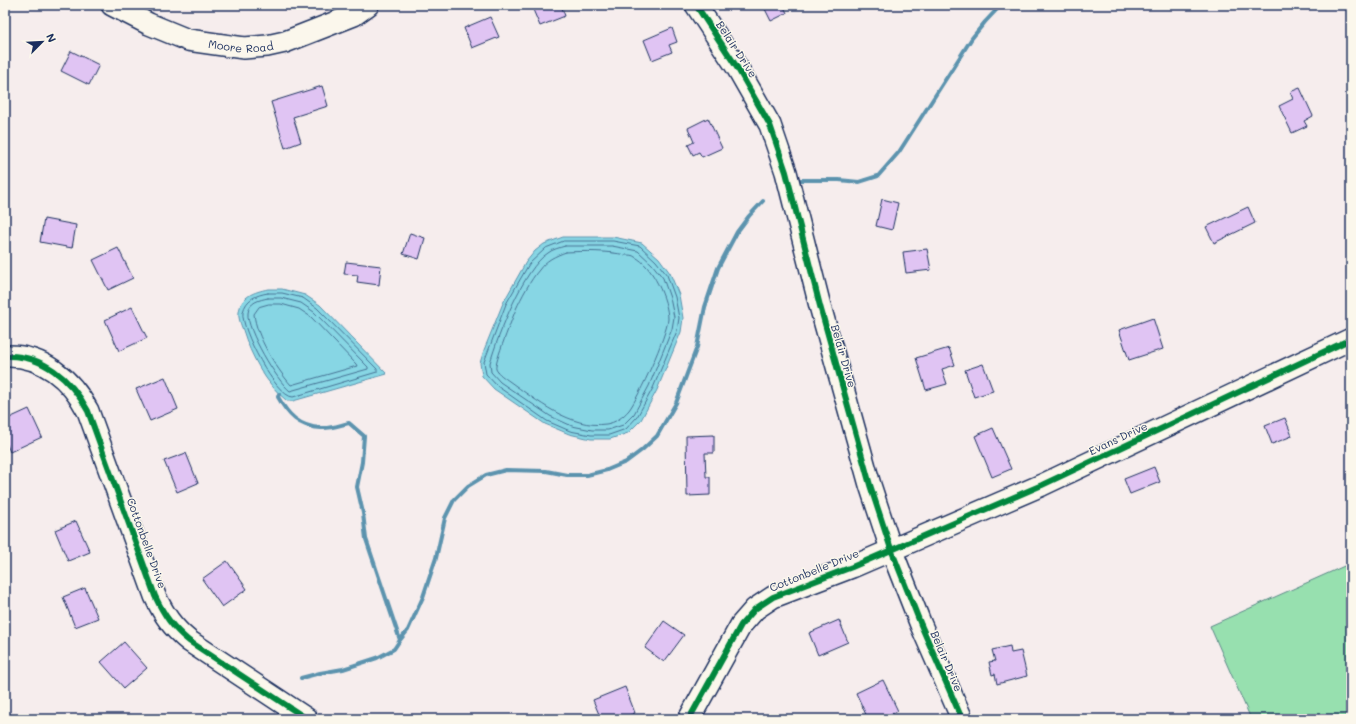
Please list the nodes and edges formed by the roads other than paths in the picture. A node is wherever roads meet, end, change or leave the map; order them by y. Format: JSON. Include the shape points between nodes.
{"nodes":[{"id":1,"x":112,"y":5,"type":"edge"},
{"id":2,"x":368,"y":5,"type":"edge"},
{"id":3,"x":696,"y":5,"type":"edge"},
{"id":4,"x":1351,"y":339,"type":"edge"},
{"id":5,"x":5,"y":356,"type":"edge"},
{"id":6,"x":891,"y":549,"type":"junction"},
{"id":7,"x":307,"y":719,"type":"edge"},
{"id":8,"x":689,"y":719,"type":"edge"},
{"id":9,"x":962,"y":719,"type":"edge"}],
"edges":[{"from":1,"to":2,"type":"street","name":"Moore Road","via":[[188,40],[244,48],[285,42],[343,20]]},
{"from":3,"to":6,"type":"street","name":"Belair Drive","via":[[738,68],[770,125],[786,172],[870,485]]},
{"from":4,"to":6,"type":"street","name":"Evans Drive","via":[[1042,485]]},
{"from":5,"to":7,"type":"street","name":"Cottonbelle Drive","via":[[20,356],[40,362],[69,382],[82,399],[155,596],[168,620],[189,640]]},
{"from":6,"to":8,"type":"street","name":"Cottonbelle Drive","via":[[761,604],[741,625]]},
{"from":6,"to":9,"type":"street","name":"Belair Drive"}]}
